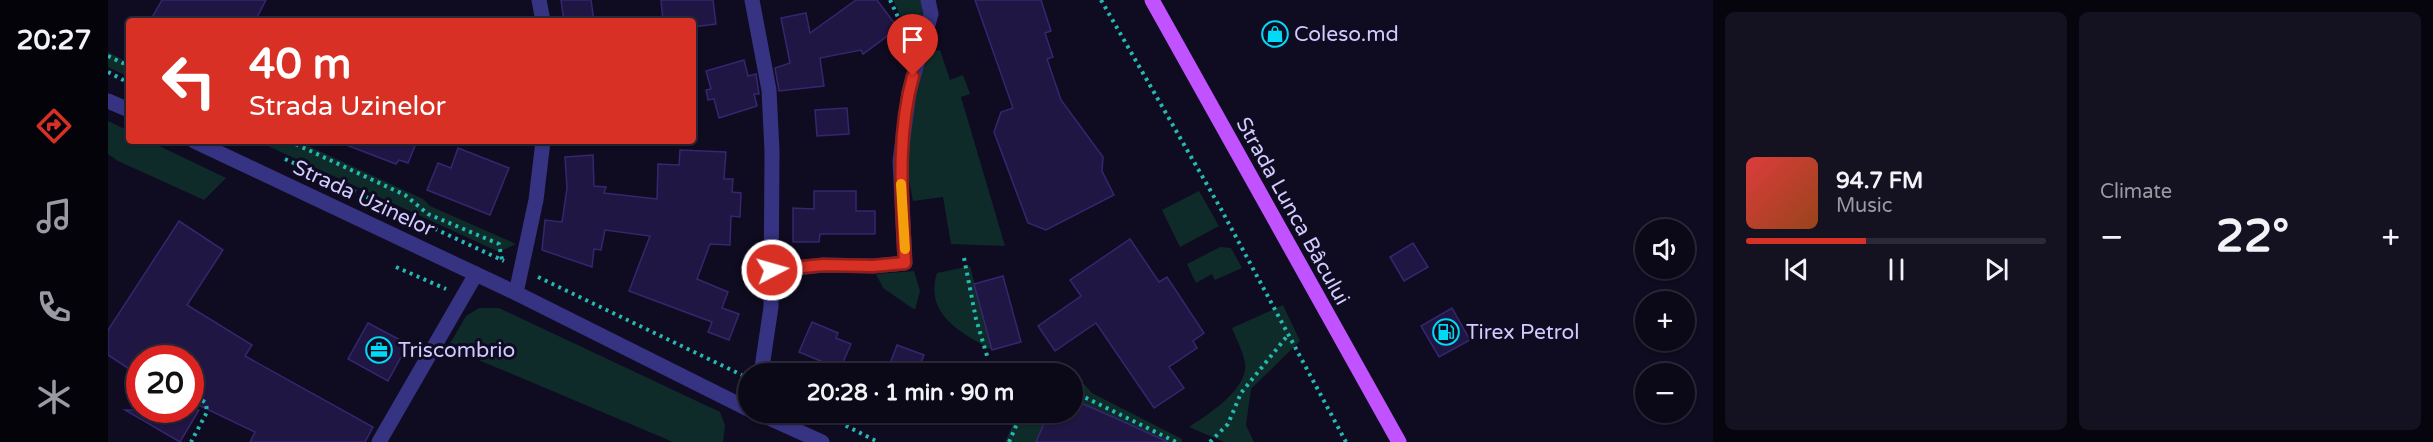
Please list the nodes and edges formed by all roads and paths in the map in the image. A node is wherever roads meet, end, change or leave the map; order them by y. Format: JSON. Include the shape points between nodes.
{"nodes":[{"id":1,"x":539,"y":0,"type":"edge"},
{"id":2,"x":752,"y":0,"type":"edge"},
{"id":3,"x":928,"y":0,"type":"edge"},
{"id":4,"x":1101,"y":0,"type":"edge"},
{"id":5,"x":1152,"y":0,"type":"edge"},
{"id":6,"x":542,"y":18,"type":"edge"},
{"id":7,"x":108,"y":56,"type":"edge"},
{"id":8,"x":126,"y":65,"type":"edge"},
{"id":9,"x":108,"y":72,"type":"edge"},
{"id":10,"x":126,"y":81,"type":"edge"},
{"id":11,"x":108,"y":100,"type":"edge"},
{"id":12,"x":126,"y":109,"type":"edge"},
{"id":13,"x":200,"y":144,"type":"edge"},
{"id":14,"x":295,"y":144,"type":"edge"},
{"id":15,"x":543,"y":144,"type":"edge"},
{"id":16,"x":275,"y":154,"type":"dead end"},
{"id":17,"x":964,"y":258,"type":"dead end"},
{"id":18,"x":502,"y":260,"type":"junction"},
{"id":19,"x":396,"y":267,"type":"dead end"},
{"id":20,"x":522,"y":270,"type":"junction"},
{"id":21,"x":772,"y":270,"type":"junction"},
{"id":22,"x":476,"y":274,"type":"junction"},
{"id":23,"x":516,"y":293,"type":"junction"},
{"id":24,"x":463,"y":297,"type":"junction"},
{"id":25,"x":1288,"y":335,"type":"junction"},
{"id":26,"x":988,"y":359,"type":"dead end"},
{"id":27,"x":763,"y":363,"type":"edge"},
{"id":28,"x":738,"y":373,"type":"edge"},
{"id":29,"x":1083,"y":396,"type":"edge"},
{"id":30,"x":204,"y":402,"type":"edge"},
{"id":31,"x":738,"y":404,"type":"edge"},
{"id":32,"x":204,"y":418,"type":"edge"},
{"id":33,"x":201,"y":423,"type":"edge"},
{"id":34,"x":780,"y":423,"type":"edge"},
{"id":35,"x":841,"y":423,"type":"edge"},
{"id":36,"x":1017,"y":423,"type":"edge"},
{"id":37,"x":191,"y":442,"type":"edge"},
{"id":38,"x":379,"y":442,"type":"edge"},
{"id":39,"x":822,"y":442,"type":"edge"},
{"id":40,"x":878,"y":442,"type":"edge"},
{"id":41,"x":1009,"y":442,"type":"edge"},
{"id":42,"x":1176,"y":442,"type":"edge"},
{"id":43,"x":1210,"y":442,"type":"edge"},
{"id":44,"x":1346,"y":442,"type":"edge"},
{"id":45,"x":1399,"y":442,"type":"edge"}],
"edges":[{"from":1,"to":6,"type":"street"},
{"from":2,"to":21,"type":"street","via":[[769,90]]},
{"from":3,"to":21,"type":"street","via":[[931,14],[909,92],[900,161],[905,263]]},
{"from":4,"to":25,"type":"path"},
{"from":5,"to":45,"type":"main road","name":"Strada Lunca Bâcului"},
{"from":7,"to":8,"type":"path"},
{"from":9,"to":10,"type":"path"},
{"from":11,"to":12,"type":"street"},
{"from":13,"to":22,"type":"street","name":"Strada Uzinelor"},
{"from":14,"to":18,"type":"path","via":[[405,195],[429,214],[498,244]]},
{"from":15,"to":20,"type":"street"},
{"from":16,"to":18,"type":"path"},
{"from":17,"to":26,"type":"path"},
{"from":18,"to":20,"type":"path"},
{"from":19,"to":24,"type":"path"},
{"from":20,"to":23,"type":"street"},
{"from":20,"to":28,"type":"path"},
{"from":21,"to":27,"type":"street"},
{"from":22,"to":23,"type":"street","name":"Strada Uzinelor"},
{"from":22,"to":24,"type":"street"},
{"from":23,"to":31,"type":"street","name":"Strada Uzinelor"},
{"from":24,"to":38,"type":"street"},
{"from":25,"to":43,"type":"path","via":[[1241,393],[1228,424]]},
{"from":25,"to":44,"type":"path"},
{"from":29,"to":42,"type":"path"},
{"from":30,"to":32,"type":"path"},
{"from":33,"to":37,"type":"path"},
{"from":34,"to":39,"type":"street"},
{"from":35,"to":40,"type":"path"},
{"from":36,"to":41,"type":"path"}]}
